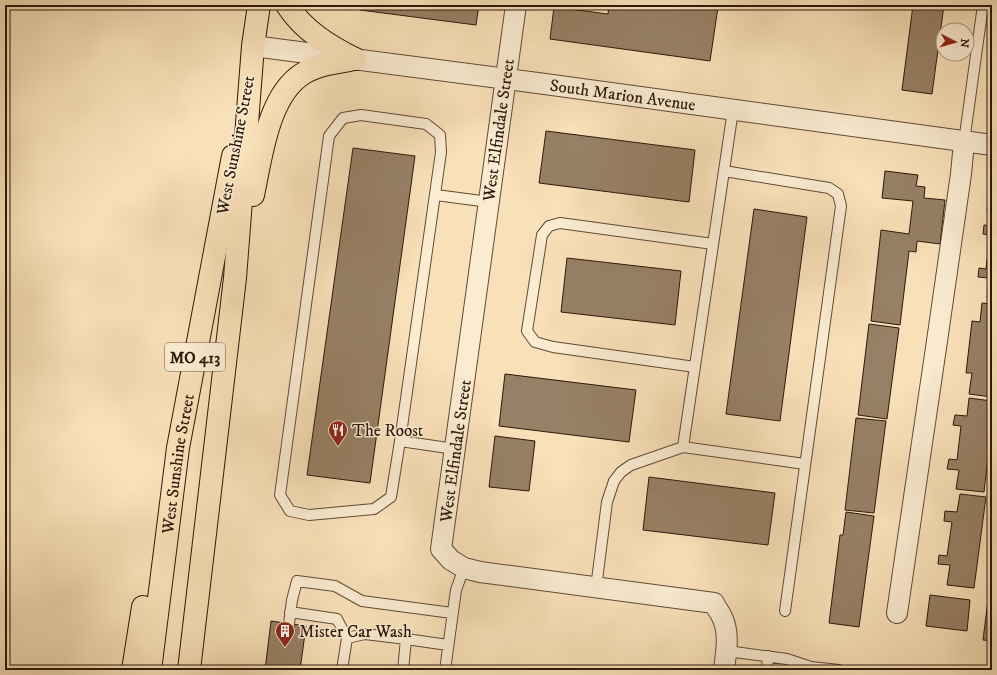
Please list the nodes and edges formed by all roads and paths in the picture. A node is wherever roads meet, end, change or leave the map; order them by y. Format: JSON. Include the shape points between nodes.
{"nodes":[{"id":1,"x":259,"y":5,"type":"edge"},
{"id":2,"x":287,"y":5,"type":"edge"},
{"id":3,"x":516,"y":5,"type":"edge"},
{"id":4,"x":983,"y":5,"type":"edge"},
{"id":5,"x":253,"y":46,"type":"junction"},
{"id":6,"x":355,"y":59,"type":"junction"},
{"id":7,"x":506,"y":79,"type":"junction"},
{"id":8,"x":733,"y":110,"type":"junction"},
{"id":9,"x":964,"y":142,"type":"junction"},
{"id":10,"x":992,"y":145,"type":"edge"},
{"id":11,"x":724,"y":171,"type":"junction"},
{"id":12,"x":436,"y":195,"type":"junction"},
{"id":13,"x":489,"y":202,"type":"junction"},
{"id":14,"x":713,"y":244,"type":"junction"},
{"id":15,"x":235,"y":278,"type":"junction"},
{"id":16,"x":695,"y":367,"type":"junction"},
{"id":17,"x":400,"y":442,"type":"junction"},
{"id":18,"x":683,"y":447,"type":"junction"},
{"id":19,"x":178,"y":448,"type":"junction"},
{"id":20,"x":455,"y":449,"type":"junction"},
{"id":21,"x":805,"y":464,"type":"junction"},
{"id":22,"x":464,"y":568,"type":"junction"},
{"id":23,"x":596,"y":588,"type":"junction"},
{"id":24,"x":785,"y":611,"type":"dead end"},
{"id":25,"x":290,"y":612,"type":"junction"},
{"id":26,"x":897,"y":612,"type":"dead end"},
{"id":27,"x":452,"y":613,"type":"junction"},
{"id":28,"x":289,"y":624,"type":"dead end"},
{"id":29,"x":347,"y":638,"type":"junction"},
{"id":30,"x":406,"y":640,"type":"junction"},
{"id":31,"x":448,"y":645,"type":"junction"},
{"id":32,"x":726,"y":651,"type":"junction"},
{"id":33,"x":768,"y":656,"type":"junction"},
{"id":34,"x":813,"y":669,"type":"edge"},
{"id":35,"x":133,"y":670,"type":"edge"},
{"id":36,"x":150,"y":670,"type":"edge"},
{"id":37,"x":189,"y":670,"type":"edge"},
{"id":38,"x":342,"y":670,"type":"edge"},
{"id":39,"x":402,"y":670,"type":"edge"},
{"id":40,"x":445,"y":670,"type":"edge"},
{"id":41,"x":724,"y":670,"type":"edge"},
{"id":42,"x":767,"y":670,"type":"edge"},
{"id":43,"x":839,"y":670,"type":"edge"}],
"edges":[{"from":1,"to":5,"type":"main road","name":"West Sunshine Street","number":"MO 413"},
{"from":2,"to":6,"type":"main road","via":[[299,21],[320,39]]},
{"from":3,"to":7,"type":"street","name":"West Elfindale Street"},
{"from":4,"to":9,"type":"lane"},
{"from":5,"to":6,"type":"street","name":"South Marion Avenue"},
{"from":5,"to":15,"type":"main road","name":"West Sunshine Street","number":"MO 413"},
{"from":5,"to":19,"type":"main road","name":"West Sunshine Street","number":"MO 413"},
{"from":6,"to":7,"type":"street","name":"South Marion Avenue"},
{"from":6,"to":15,"type":"main road","via":[[305,72],[285,91],[276,107],[267,131]]},
{"from":7,"to":8,"type":"street","name":"South Marion Avenue"},
{"from":7,"to":13,"type":"street","name":"West Elfindale Street"},
{"from":8,"to":9,"type":"street","name":"South Marion Avenue"},
{"from":8,"to":11,"type":"lane"},
{"from":9,"to":10,"type":"street","name":"South Marion Avenue"},
{"from":9,"to":26,"type":"street","via":[[939,333]]},
{"from":11,"to":14,"type":"lane"},
{"from":11,"to":21,"type":"lane","via":[[829,188],[838,194],[841,206]]},
{"from":12,"to":13,"type":"lane"},
{"from":12,"to":17,"type":"lane"},
{"from":12,"to":17,"type":"lane","via":[[441,152],[440,135],[426,124],[361,115],[343,118],[329,136],[280,495],[290,511],[309,515],[374,509],[391,497]]},
{"from":13,"to":20,"type":"street","name":"West Elfindale Street"},
{"from":14,"to":16,"type":"lane"},
{"from":14,"to":16,"type":"lane","via":[[560,223],[549,226],[540,242],[527,331],[535,342],[553,347]]},
{"from":15,"to":37,"type":"main road","name":"West Sunshine Street","number":"MO 413"},
{"from":16,"to":18,"type":"lane"},
{"from":17,"to":20,"type":"lane"},
{"from":18,"to":21,"type":"lane"},
{"from":18,"to":23,"type":"lane","via":[[631,465],[614,481],[607,502]]},
{"from":19,"to":35,"type":"main road","via":[[156,533]]},
{"from":19,"to":36,"type":"main road","name":"West Sunshine Street","number":"MO 413"},
{"from":20,"to":22,"type":"street","name":"West Elfindale Street","via":[[441,548],[451,560]]},
{"from":21,"to":24,"type":"lane"},
{"from":22,"to":23,"type":"street","name":"West Elfindale Street"},
{"from":22,"to":27,"type":"lane","via":[[456,590]]},
{"from":23,"to":32,"type":"street","name":"West Elfindale Street","via":[[714,603],[723,618],[727,634]]},
{"from":25,"to":27,"type":"lane","via":[[298,581],[335,586],[362,600]]},
{"from":25,"to":28,"type":"lane"},
{"from":25,"to":29,"type":"lane","via":[[338,619]]},
{"from":27,"to":31,"type":"lane"},
{"from":29,"to":30,"type":"lane","via":[[365,634]]},
{"from":29,"to":38,"type":"lane"},
{"from":30,"to":31,"type":"lane"},
{"from":30,"to":39,"type":"lane"},
{"from":31,"to":40,"type":"lane"},
{"from":32,"to":33,"type":"lane"},
{"from":32,"to":41,"type":"street","name":"West Elfindale Street"},
{"from":33,"to":34,"type":"lane","via":[[787,659]]},
{"from":33,"to":42,"type":"lane"},
{"from":34,"to":43,"type":"lane"}]}
